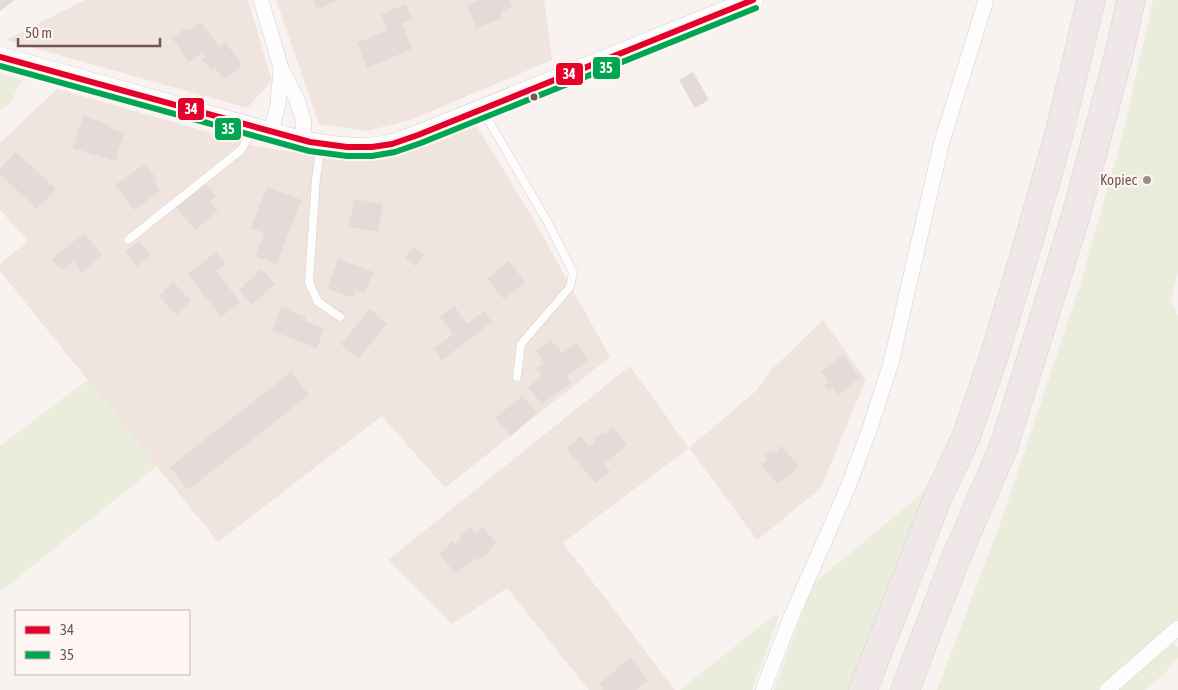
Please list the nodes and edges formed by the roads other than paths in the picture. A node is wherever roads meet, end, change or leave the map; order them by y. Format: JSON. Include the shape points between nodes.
{"nodes":[{"id":1,"x":261,"y":0,"type":"edge"},
{"id":2,"x":753,"y":0,"type":"edge"},
{"id":3,"x":986,"y":0,"type":"edge"},
{"id":4,"x":1091,"y":0,"type":"edge"},
{"id":5,"x":1131,"y":0,"type":"edge"},
{"id":6,"x":0,"y":57,"type":"edge"},
{"id":7,"x":282,"y":68,"type":"junction"},
{"id":8,"x":482,"y":109,"type":"junction"},
{"id":9,"x":262,"y":130,"type":"junction"},
{"id":10,"x":311,"y":143,"type":"junction"},
{"id":11,"x":128,"y":240,"type":"dead end"},
{"id":12,"x":340,"y":317,"type":"dead end"},
{"id":13,"x":517,"y":377,"type":"dead end"},
{"id":14,"x":1178,"y":628,"type":"edge"},
{"id":15,"x":763,"y":690,"type":"edge"},
{"id":16,"x":863,"y":690,"type":"edge"},
{"id":17,"x":905,"y":690,"type":"edge"},
{"id":18,"x":1107,"y":690,"type":"edge"}],
"edges":[{"from":1,"to":7,"type":"street"},
{"from":2,"to":8,"type":"street"},
{"from":3,"to":15,"type":"street","via":[[941,145],[891,363],[870,428]]},
{"from":4,"to":16,"type":"highway","via":[[1058,138],[994,356],[966,438],[938,497]]},
{"from":5,"to":17,"type":"highway","via":[[1076,215],[1004,446],[953,565]]},
{"from":6,"to":9,"type":"street"},
{"from":7,"to":9,"type":"street","via":[[278,104]]},
{"from":7,"to":10,"type":"street"},
{"from":8,"to":10,"type":"street","via":[[385,146],[361,148]]},
{"from":8,"to":13,"type":"lane","via":[[573,272],[570,288],[521,344]]},
{"from":9,"to":10,"type":"street"},
{"from":9,"to":11,"type":"lane"},
{"from":10,"to":12,"type":"lane","via":[[316,178],[309,282],[318,302]]},
{"from":14,"to":18,"type":"street"}]}
